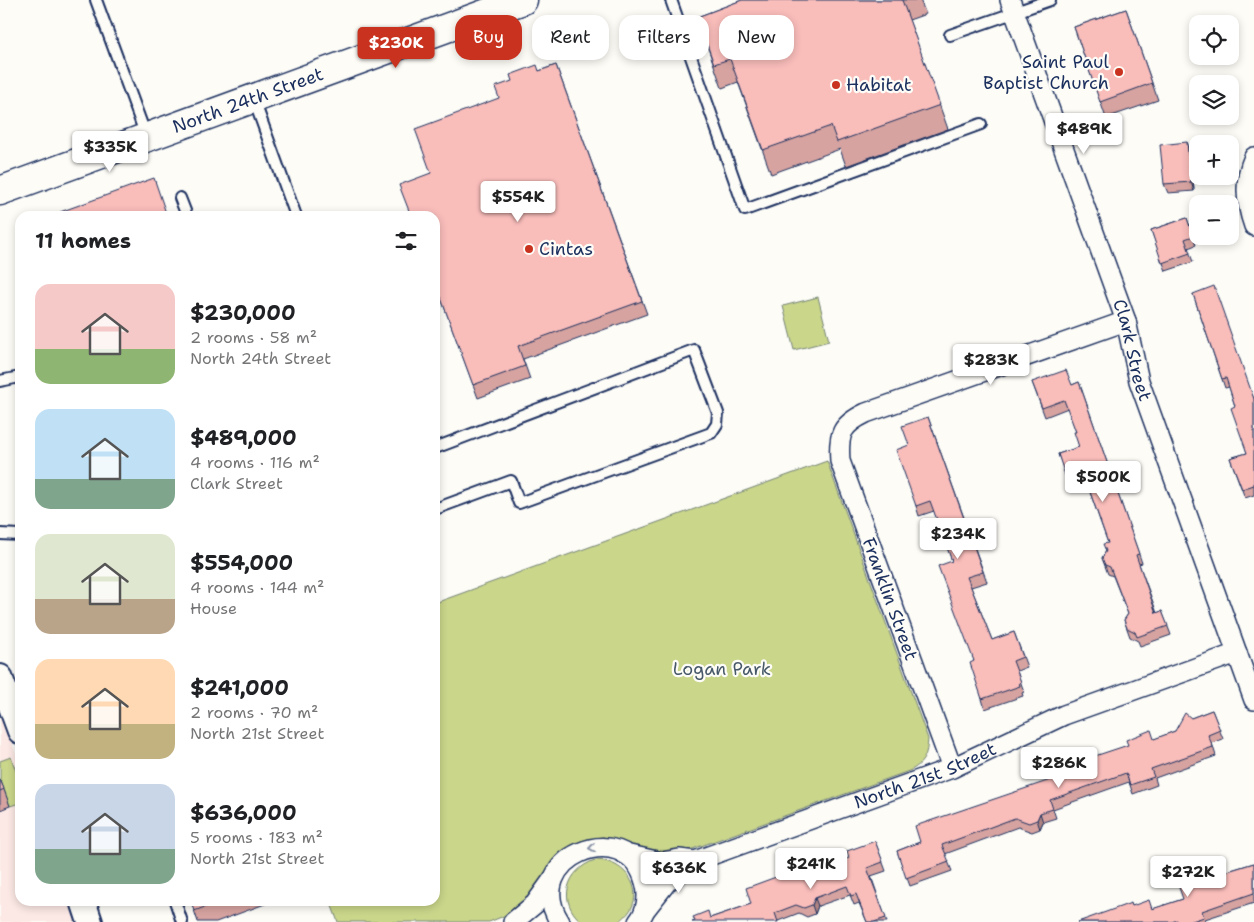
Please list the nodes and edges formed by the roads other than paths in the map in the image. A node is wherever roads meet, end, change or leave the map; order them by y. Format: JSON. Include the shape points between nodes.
{"nodes":[{"id":1,"x":96,"y":0,"type":"edge"},
{"id":2,"x":523,"y":0,"type":"edge"},
{"id":3,"x":671,"y":0,"type":"edge"},
{"id":4,"x":1050,"y":0,"type":"edge"},
{"id":5,"x":489,"y":6,"type":"edge"},
{"id":6,"x":1012,"y":6,"type":"edge"},
{"id":7,"x":950,"y":35,"type":"dead end"},
{"id":8,"x":254,"y":99,"type":"junction"},
{"id":9,"x":981,"y":124,"type":"dead end"},
{"id":10,"x":146,"y":137,"type":"junction"},
{"id":11,"x":1254,"y":157,"type":"edge"},
{"id":12,"x":0,"y":191,"type":"edge"},
{"id":13,"x":180,"y":198,"type":"dead end"},
{"id":14,"x":185,"y":211,"type":"edge"},
{"id":15,"x":294,"y":211,"type":"edge"},
{"id":16,"x":1254,"y":226,"type":"edge"},
{"id":17,"x":1126,"y":321,"type":"junction"},
{"id":18,"x":15,"y":378,"type":"edge"},
{"id":19,"x":0,"y":381,"type":"edge"},
{"id":20,"x":440,"y":446,"type":"edge"},
{"id":21,"x":440,"y":507,"type":"edge"},
{"id":22,"x":0,"y":534,"type":"edge"},
{"id":23,"x":15,"y":535,"type":"edge"},
{"id":24,"x":1237,"y":653,"type":"junction"},
{"id":25,"x":0,"y":676,"type":"edge"},
{"id":26,"x":1254,"y":700,"type":"edge"},
{"id":27,"x":15,"y":714,"type":"edge"},
{"id":28,"x":952,"y":768,"type":"junction"},
{"id":29,"x":623,"y":853,"type":"junction"},
{"id":30,"x":695,"y":861,"type":"junction"},
{"id":31,"x":555,"y":876,"type":"junction"},
{"id":32,"x":177,"y":906,"type":"edge"},
{"id":33,"x":642,"y":916,"type":"edge"},
{"id":34,"x":182,"y":922,"type":"edge"},
{"id":35,"x":513,"y":922,"type":"edge"},
{"id":36,"x":560,"y":922,"type":"edge"}],
"edges":[{"from":1,"to":10,"type":"lane"},
{"from":2,"to":5,"type":"main road","name":"North 24th Street"},
{"from":3,"to":9,"type":"lane","via":[[745,210]]},
{"from":4,"to":6,"type":"lane"},
{"from":5,"to":8,"type":"main road","name":"North 24th Street"},
{"from":6,"to":7,"type":"lane"},
{"from":6,"to":17,"type":"street","name":"Clark Street"},
{"from":8,"to":10,"type":"main road","name":"North 24th Street"},
{"from":8,"to":15,"type":"lane"},
{"from":10,"to":12,"type":"main road","name":"North 24th Street"},
{"from":11,"to":16,"type":"street","via":[[1247,195]]},
{"from":13,"to":14,"type":"lane"},
{"from":17,"to":24,"type":"street","name":"Clark Street","via":[[1139,381]]},
{"from":17,"to":28,"type":"street","name":"Franklin Street","via":[[866,413],[842,429],[840,461]]},
{"from":18,"to":19,"type":"lane"},
{"from":20,"to":21,"type":"lane","via":[[694,350],[718,413],[718,424],[711,433],[519,503],[511,481]]},
{"from":22,"to":23,"type":"lane"},
{"from":24,"to":26,"type":"street","name":"Clark Street"},
{"from":24,"to":28,"type":"street","name":"North 21st Street","via":[[1064,715]]},
{"from":25,"to":27,"type":"street"},
{"from":28,"to":30,"type":"street","name":"North 21st Street"},
{"from":29,"to":30,"type":"street","via":[[661,862]]},
{"from":29,"to":31,"type":"street","one_way":true,"via":[[607,847],[585,849],[564,862]]},
{"from":29,"to":33,"type":"street","via":[[645,879],[647,898]]},
{"from":30,"to":33,"type":"street","via":[[666,882]]},
{"from":31,"to":35,"type":"street","via":[[535,904]]},
{"from":31,"to":36,"type":"street","via":[[552,904]]},
{"from":32,"to":34,"type":"lane"}]}
